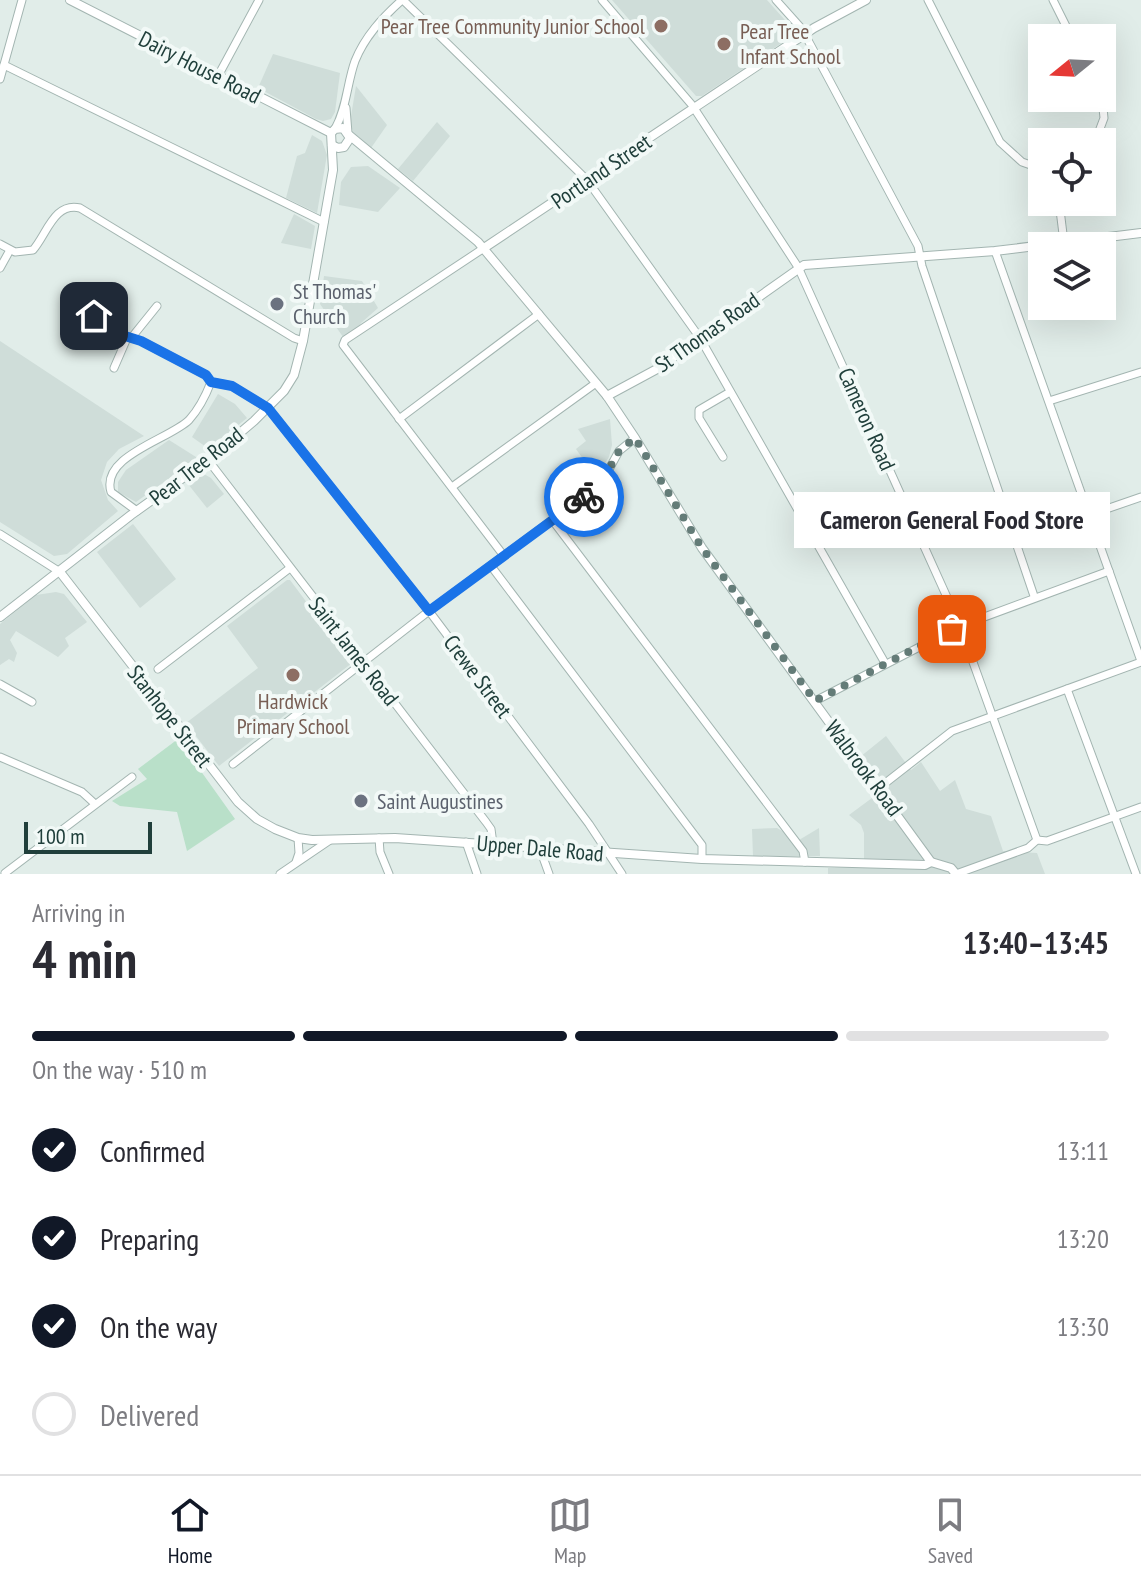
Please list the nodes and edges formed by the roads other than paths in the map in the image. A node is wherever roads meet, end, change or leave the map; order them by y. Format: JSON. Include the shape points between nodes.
{"nodes":[{"id":1,"x":22,"y":0,"type":"edge"},
{"id":2,"x":70,"y":0,"type":"edge"},
{"id":3,"x":259,"y":0,"type":"edge"},
{"id":4,"x":403,"y":0,"type":"edge"},
{"id":5,"x":602,"y":0,"type":"edge"},
{"id":6,"x":776,"y":0,"type":"edge"},
{"id":7,"x":866,"y":0,"type":"edge"},
{"id":8,"x":928,"y":0,"type":"edge"},
{"id":9,"x":1053,"y":0,"type":"edge"},
{"id":10,"x":1065,"y":24,"type":"edge"},
{"id":11,"x":805,"y":35,"type":"junction"},
{"id":12,"x":0,"y":37,"type":"edge"},
{"id":13,"x":10,"y":40,"type":"junction"},
{"id":14,"x":4,"y":65,"type":"junction"},
{"id":15,"x":218,"y":76,"type":"junction"},
{"id":16,"x":0,"y":79,"type":"edge"},
{"id":17,"x":345,"y":106,"type":"junction"},
{"id":18,"x":695,"y":109,"type":"junction"},
{"id":19,"x":333,"y":131,"type":"junction"},
{"id":20,"x":349,"y":134,"type":"junction"},
{"id":21,"x":332,"y":145,"type":"junction"},
{"id":22,"x":345,"y":147,"type":"junction"},
{"id":23,"x":372,"y":156,"type":"junction"},
{"id":24,"x":1028,"y":164,"type":"edge"},
{"id":25,"x":333,"y":170,"type":"junction"},
{"id":26,"x":587,"y":180,"type":"junction"},
{"id":27,"x":324,"y":222,"type":"junction"},
{"id":28,"x":1141,"y":233,"type":"edge"},
{"id":29,"x":1116,"y":236,"type":"edge"},
{"id":30,"x":0,"y":244,"type":"edge"},
{"id":31,"x":1028,"y":247,"type":"edge"},
{"id":32,"x":484,"y":248,"type":"junction"},
{"id":33,"x":10,"y":250,"type":"junction"},
{"id":34,"x":995,"y":251,"type":"junction"},
{"id":35,"x":920,"y":257,"type":"junction"},
{"id":36,"x":798,"y":267,"type":"junction"},
{"id":37,"x":0,"y":268,"type":"edge"},
{"id":38,"x":75,"y":304,"type":"dead end"},
{"id":39,"x":157,"y":306,"type":"dead end"},
{"id":40,"x":539,"y":314,"type":"junction"},
{"id":41,"x":130,"y":338,"type":"junction"},
{"id":42,"x":700,"y":338,"type":"junction"},
{"id":43,"x":303,"y":341,"type":"junction"},
{"id":44,"x":114,"y":368,"type":"dead end"},
{"id":45,"x":1141,"y":372,"type":"edge"},
{"id":46,"x":211,"y":382,"type":"junction"},
{"id":47,"x":596,"y":383,"type":"junction"},
{"id":48,"x":730,"y":392,"type":"junction"},
{"id":49,"x":607,"y":396,"type":"junction"},
{"id":50,"x":1049,"y":401,"type":"junction"},
{"id":51,"x":268,"y":408,"type":"junction"},
{"id":52,"x":399,"y":419,"type":"junction"},
{"id":53,"x":635,"y":438,"type":"junction"},
{"id":54,"x":723,"y":457,"type":"dead end"},
{"id":55,"x":208,"y":460,"type":"junction"},
{"id":56,"x":452,"y":487,"type":"junction"},
{"id":57,"x":1141,"y":497,"type":"edge"},
{"id":58,"x":137,"y":511,"type":"junction"},
{"id":59,"x":1089,"y":515,"type":"junction"},
{"id":60,"x":553,"y":521,"type":"junction"},
{"id":61,"x":0,"y":534,"type":"edge"},
{"id":62,"x":504,"y":556,"type":"junction"},
{"id":63,"x":491,"y":566,"type":"junction"},
{"id":64,"x":290,"y":568,"type":"junction"},
{"id":65,"x":1109,"y":571,"type":"junction"},
{"id":66,"x":60,"y":572,"type":"junction"},
{"id":67,"x":1034,"y":596,"type":"junction"},
{"id":68,"x":429,"y":611,"type":"junction"},
{"id":69,"x":0,"y":617,"type":"edge"},
{"id":70,"x":960,"y":626,"type":"junction"},
{"id":71,"x":1141,"y":662,"type":"edge"},
{"id":72,"x":363,"y":663,"type":"junction"},
{"id":73,"x":885,"y":663,"type":"junction"},
{"id":74,"x":158,"y":669,"type":"dead end"},
{"id":75,"x":0,"y":684,"type":"edge"},
{"id":76,"x":1067,"y":689,"type":"junction"},
{"id":77,"x":815,"y":701,"type":"junction"},
{"id":78,"x":32,"y":702,"type":"dead end"},
{"id":79,"x":991,"y":717,"type":"junction"},
{"id":80,"x":2,"y":758,"type":"edge"},
{"id":81,"x":233,"y":764,"type":"dead end"},
{"id":82,"x":1,"y":770,"type":"edge"},
{"id":83,"x":132,"y":777,"type":"dead end"},
{"id":84,"x":879,"y":788,"type":"junction"},
{"id":85,"x":94,"y":803,"type":"junction"},
{"id":86,"x":1141,"y":807,"type":"edge"},
{"id":87,"x":1113,"y":817,"type":"junction"},
{"id":88,"x":298,"y":838,"type":"junction"},
{"id":89,"x":379,"y":838,"type":"junction"},
{"id":90,"x":330,"y":840,"type":"junction"},
{"id":91,"x":1037,"y":840,"type":"junction"},
{"id":92,"x":466,"y":842,"type":"junction"},
{"id":93,"x":919,"y":843,"type":"junction"},
{"id":94,"x":493,"y":844,"type":"junction"},
{"id":95,"x":540,"y":849,"type":"junction"},
{"id":96,"x":610,"y":854,"type":"junction"},
{"id":97,"x":702,"y":859,"type":"junction"},
{"id":98,"x":805,"y":862,"type":"junction"},
{"id":99,"x":907,"y":863,"type":"junction"},
{"id":100,"x":295,"y":864,"type":"junction"},
{"id":101,"x":0,"y":866,"type":"edge"},
{"id":102,"x":927,"y":867,"type":"edge"},
{"id":103,"x":5,"y":874,"type":"edge"},
{"id":104,"x":280,"y":874,"type":"edge"},
{"id":105,"x":389,"y":874,"type":"edge"},
{"id":106,"x":477,"y":874,"type":"edge"},
{"id":107,"x":549,"y":874,"type":"edge"},
{"id":108,"x":622,"y":874,"type":"edge"},
{"id":109,"x":956,"y":874,"type":"edge"},
{"id":110,"x":1136,"y":874,"type":"edge"}],
"edges":[{"from":1,"to":13,"type":"street"},
{"from":2,"to":15,"type":"street","name":"Dairy House Road"},
{"from":3,"to":15,"type":"street"},
{"from":4,"to":17,"type":"street","via":[[365,41]]},
{"from":4,"to":26,"type":"street"},
{"from":5,"to":18,"type":"street","name":"Cameron Road"},
{"from":6,"to":11,"type":"street"},
{"from":7,"to":11,"type":"street","name":"Portland Street"},
{"from":8,"to":24,"type":"street","via":[[1000,142]]},
{"from":9,"to":10,"type":"street"},
{"from":11,"to":18,"type":"street","name":"Portland Street"},
{"from":11,"to":35,"type":"street"},
{"from":12,"to":13,"type":"street"},
{"from":13,"to":14,"type":"street"},
{"from":14,"to":16,"type":"street"},
{"from":14,"to":27,"type":"street"},
{"from":15,"to":19,"type":"street","name":"Dairy House Road"},
{"from":17,"to":19,"type":"street"},
{"from":17,"to":20,"type":"street"},
{"from":18,"to":26,"type":"street","name":"Portland Street"},
{"from":18,"to":36,"type":"street","name":"Cameron Road"},
{"from":19,"to":20,"type":"street","via":[[343,128]]},
{"from":19,"to":21,"type":"street"},
{"from":20,"to":22,"type":"street"},
{"from":20,"to":23,"type":"street"},
{"from":21,"to":22,"type":"street"},
{"from":21,"to":25,"type":"street","name":"Pear Tree Road"},
{"from":22,"to":23,"type":"street"},
{"from":22,"to":25,"type":"street","name":"Pear Tree Road"},
{"from":23,"to":32,"type":"street"},
{"from":25,"to":27,"type":"street","name":"Pear Tree Road"},
{"from":26,"to":32,"type":"street","name":"Portland Street"},
{"from":26,"to":42,"type":"street"},
{"from":27,"to":43,"type":"street","name":"Pear Tree Road"},
{"from":28,"to":29,"type":"street","name":"St Thomas Road"},
{"from":30,"to":33,"type":"street"},
{"from":31,"to":34,"type":"street","name":"St Thomas Road"},
{"from":32,"to":40,"type":"street"},
{"from":32,"to":52,"type":"street","name":"Portland Street","via":[[345,340],[343,349]]},
{"from":33,"to":37,"type":"street"},
{"from":33,"to":43,"type":"street","via":[[33,250],[58,212],[75,206]]},
{"from":34,"to":35,"type":"street","name":"St Thomas Road"},
{"from":34,"to":50,"type":"street"},
{"from":35,"to":36,"type":"street","name":"St Thomas Road"},
{"from":35,"to":67,"type":"street"},
{"from":36,"to":42,"type":"street","name":"St Thomas Road"},
{"from":36,"to":70,"type":"street","name":"Cameron Road"},
{"from":38,"to":41,"type":"street","via":[[109,331]]},
{"from":39,"to":41,"type":"street"},
{"from":40,"to":47,"type":"street"},
{"from":40,"to":52,"type":"street"},
{"from":41,"to":44,"type":"street"},
{"from":41,"to":46,"type":"street"},
{"from":42,"to":48,"type":"street"},
{"from":42,"to":49,"type":"street","name":"St Thomas Road"},
{"from":43,"to":51,"type":"street","name":"Pear Tree Road","via":[[294,375]]},
{"from":45,"to":50,"type":"street"},
{"from":46,"to":51,"type":"street","via":[[232,386]]},
{"from":46,"to":58,"type":"street","via":[[189,420],[134,453],[114,472],[111,492]]},
{"from":47,"to":49,"type":"street"},
{"from":47,"to":56,"type":"street"},
{"from":48,"to":54,"type":"street","via":[[699,410]]},
{"from":48,"to":73,"type":"street"},
{"from":49,"to":53,"type":"street","name":"Walbrook Road"},
{"from":50,"to":59,"type":"street"},
{"from":51,"to":55,"type":"street","name":"Pear Tree Road"},
{"from":51,"to":68,"type":"street","name":"Crewe Street"},
{"from":52,"to":56,"type":"street"},
{"from":53,"to":60,"type":"street","via":[[619,451],[601,484]]},
{"from":53,"to":77,"type":"street","name":"Walbrook Road","via":[[702,548]]},
{"from":55,"to":58,"type":"street","name":"Pear Tree Road"},
{"from":55,"to":64,"type":"street","name":"Saint James Road"},
{"from":56,"to":62,"type":"street"},
{"from":57,"to":59,"type":"street"},
{"from":58,"to":66,"type":"street","name":"Pear Tree Road"},
{"from":59,"to":65,"type":"street"},
{"from":60,"to":62,"type":"street"},
{"from":60,"to":98,"type":"street","via":[[803,851]]},
{"from":61,"to":66,"type":"street"},
{"from":62,"to":63,"type":"street"},
{"from":63,"to":68,"type":"street"},
{"from":63,"to":97,"type":"street","via":[[702,845]]},
{"from":64,"to":72,"type":"street","name":"Saint James Road"},
{"from":64,"to":74,"type":"street"},
{"from":65,"to":67,"type":"street"},
{"from":65,"to":71,"type":"street"},
{"from":66,"to":69,"type":"street","name":"Pear Tree Road"},
{"from":66,"to":88,"type":"street","name":"Stanhope Street","via":[[238,802],[257,819]]},
{"from":67,"to":70,"type":"street"},
{"from":68,"to":72,"type":"street"},
{"from":68,"to":96,"type":"street","name":"Crewe Street"},
{"from":70,"to":73,"type":"street"},
{"from":70,"to":79,"type":"street","name":"Cameron Road"},
{"from":71,"to":76,"type":"street"},
{"from":72,"to":81,"type":"street"},
{"from":72,"to":94,"type":"street","name":"Saint James Road","via":[[486,822]]},
{"from":73,"to":77,"type":"street"},
{"from":75,"to":78,"type":"street"},
{"from":76,"to":79,"type":"street"},
{"from":76,"to":87,"type":"street"},
{"from":77,"to":84,"type":"street","name":"Walbrook Road"},
{"from":79,"to":84,"type":"street","via":[[949,732]]},
{"from":79,"to":91,"type":"street","name":"Cameron Road"},
{"from":80,"to":82,"type":"street"},
{"from":80,"to":85,"type":"street","via":[[82,792]]},
{"from":83,"to":85,"type":"street"},
{"from":84,"to":93,"type":"street","name":"Walbrook Road"},
{"from":85,"to":103,"type":"street"},
{"from":86,"to":87,"type":"street"},
{"from":87,"to":91,"type":"street"},
{"from":87,"to":110,"type":"street"},
{"from":88,"to":90,"type":"street","name":"Upper Dale Road"},
{"from":88,"to":100,"type":"street"},
{"from":89,"to":90,"type":"street","name":"Upper Dale Road"},
{"from":89,"to":92,"type":"street","name":"Upper Dale Road"},
{"from":89,"to":105,"type":"street"},
{"from":90,"to":100,"type":"street"},
{"from":91,"to":109,"type":"street"},
{"from":92,"to":94,"type":"street","name":"Upper Dale Road"},
{"from":92,"to":106,"type":"street"},
{"from":93,"to":99,"type":"street"},
{"from":93,"to":102,"type":"street","name":"Walbrook Road"},
{"from":94,"to":95,"type":"street","name":"Upper Dale Road"},
{"from":95,"to":96,"type":"street","name":"Upper Dale Road"},
{"from":95,"to":107,"type":"street"},
{"from":96,"to":97,"type":"street","name":"Upper Dale Road"},
{"from":96,"to":108,"type":"street","name":"Crewe Street"},
{"from":97,"to":98,"type":"street","name":"Upper Dale Road"},
{"from":98,"to":99,"type":"street","name":"Upper Dale Road"},
{"from":99,"to":102,"type":"street","name":"Upper Dale Road"},
{"from":100,"to":104,"type":"street"},
{"from":101,"to":103,"type":"street"},
{"from":102,"to":109,"type":"street","via":[[951,868]]}]}
